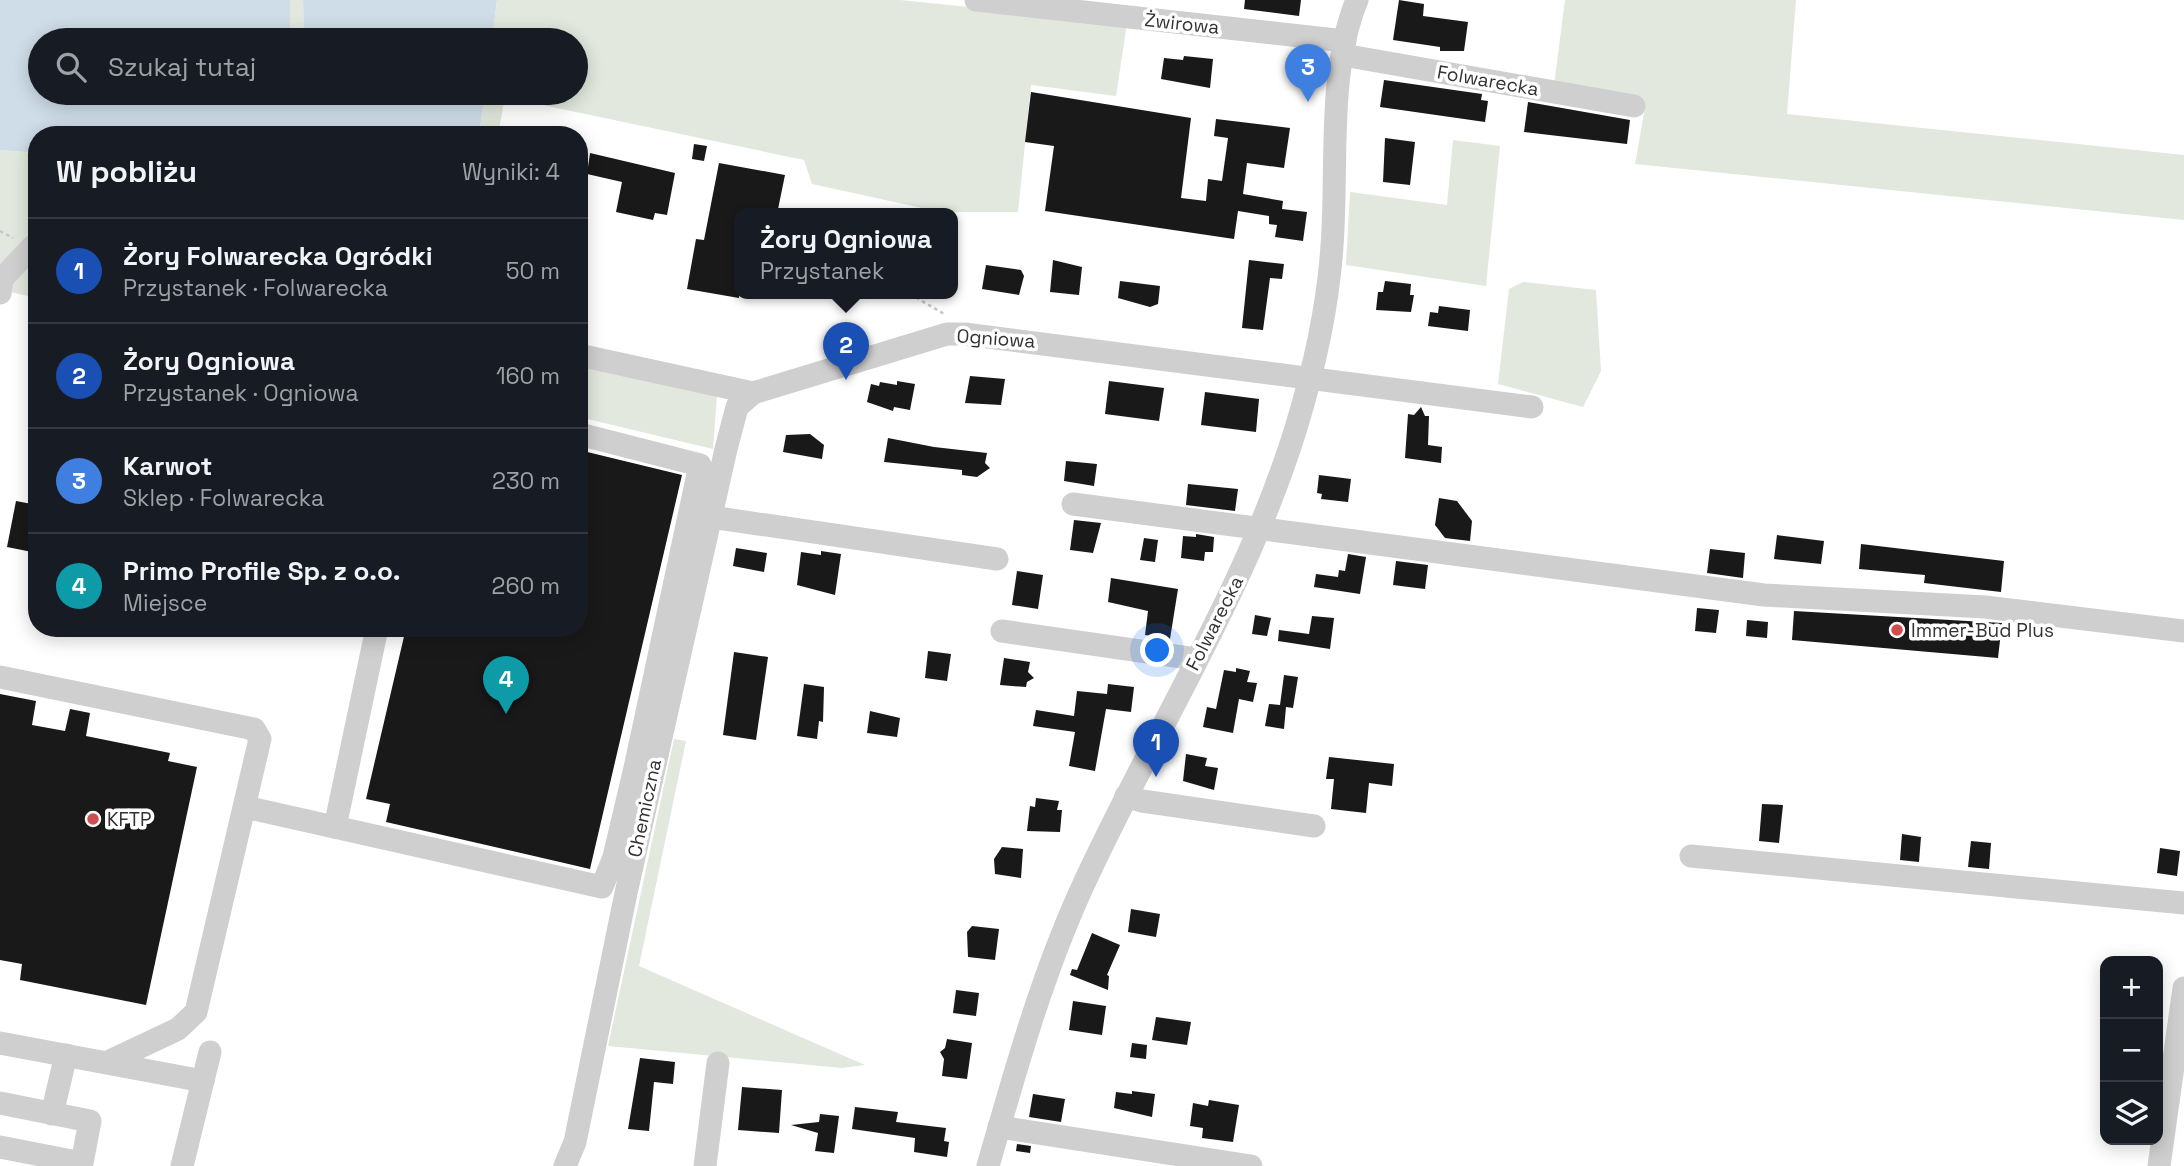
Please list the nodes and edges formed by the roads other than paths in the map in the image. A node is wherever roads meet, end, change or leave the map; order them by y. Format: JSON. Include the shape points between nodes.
{"nodes":[{"id":1,"x":976,"y":0,"type":"edge"},
{"id":2,"x":1357,"y":0,"type":"edge"},
{"id":3,"x":1141,"y":9,"type":"edge"},
{"id":4,"x":1344,"y":48,"type":"junction"},
{"id":5,"x":1634,"y":106,"type":"dead end"},
{"id":6,"x":28,"y":251,"type":"edge"},
{"id":7,"x":0,"y":293,"type":"edge"},
{"id":8,"x":588,"y":357,"type":"edge"},
{"id":9,"x":1310,"y":376,"type":"junction"},
{"id":10,"x":753,"y":393,"type":"junction"},
{"id":11,"x":1532,"y":407,"type":"dead end"},
{"id":12,"x":588,"y":436,"type":"edge"},
{"id":13,"x":716,"y":461,"type":"junction"},
{"id":14,"x":1073,"y":504,"type":"dead end"},
{"id":15,"x":711,"y":517,"type":"junction"},
{"id":16,"x":1261,"y":528,"type":"junction"},
{"id":17,"x":997,"y":559,"type":"dead end"},
{"id":18,"x":1002,"y":631,"type":"dead end"},
{"id":19,"x":2184,"y":631,"type":"edge"},
{"id":20,"x":375,"y":637,"type":"edge"},
{"id":21,"x":1196,"y":659,"type":"junction"},
{"id":22,"x":0,"y":677,"type":"edge"},
{"id":23,"x":1126,"y":796,"type":"junction"},
{"id":24,"x":245,"y":807,"type":"junction"},
{"id":25,"x":1314,"y":826,"type":"dead end"},
{"id":26,"x":335,"y":827,"type":"junction"},
{"id":27,"x":1691,"y":856,"type":"dead end"},
{"id":28,"x":602,"y":887,"type":"junction"},
{"id":29,"x":626,"y":893,"type":"junction"},
{"id":30,"x":2184,"y":903,"type":"edge"},
{"id":31,"x":2184,"y":988,"type":"edge"},
{"id":32,"x":0,"y":1043,"type":"edge"},
{"id":33,"x":210,"y":1052,"type":"dead end"},
{"id":34,"x":66,"y":1055,"type":"junction"},
{"id":35,"x":108,"y":1062,"type":"junction"},
{"id":36,"x":718,"y":1063,"type":"dead end"},
{"id":37,"x":203,"y":1081,"type":"junction"},
{"id":38,"x":0,"y":1103,"type":"edge"},
{"id":39,"x":52,"y":1114,"type":"junction"},
{"id":40,"x":999,"y":1127,"type":"junction"},
{"id":41,"x":0,"y":1147,"type":"edge"},
{"id":42,"x":182,"y":1166,"type":"edge"},
{"id":43,"x":565,"y":1166,"type":"edge"},
{"id":44,"x":705,"y":1166,"type":"edge"},
{"id":45,"x":988,"y":1166,"type":"edge"},
{"id":46,"x":1251,"y":1166,"type":"edge"},
{"id":47,"x":2159,"y":1166,"type":"edge"}],
"edges":[{"from":1,"to":3,"type":"street","name":"Żwirowa"},
{"from":2,"to":4,"type":"street","name":"Folwarecka"},
{"from":3,"to":4,"type":"street","name":"Żwirowa"},
{"from":4,"to":5,"type":"street","name":"Folwarecka"},
{"from":4,"to":9,"type":"street","name":"Folwarecka","via":[[1332,247],[1325,313]]},
{"from":6,"to":7,"type":"street","via":[[2,279]]},
{"from":8,"to":10,"type":"street"},
{"from":9,"to":10,"type":"street","name":"Ogniowa","via":[[947,334]]},
{"from":9,"to":11,"type":"street","name":"Ogniowa"},
{"from":9,"to":16,"type":"street","name":"Folwarecka"},
{"from":10,"to":13,"type":"street","via":[[737,407]]},
{"from":12,"to":13,"type":"street"},
{"from":13,"to":15,"type":"street","name":"Chemiczna"},
{"from":13,"to":28,"type":"street","via":[[614,857]]},
{"from":14,"to":16,"type":"street"},
{"from":15,"to":17,"type":"street"},
{"from":15,"to":29,"type":"street","name":"Chemiczna"},
{"from":16,"to":19,"type":"street","via":[[1764,595],[1985,607]]},
{"from":16,"to":21,"type":"street","name":"Folwarecka"},
{"from":18,"to":21,"type":"street"},
{"from":20,"to":26,"type":"street"},
{"from":21,"to":23,"type":"street","name":"Folwarecka"},
{"from":22,"to":24,"type":"street","via":[[254,729],[260,739]]},
{"from":23,"to":25,"type":"street"},
{"from":23,"to":40,"type":"street","name":"Folwarecka","via":[[1056,948]]},
{"from":24,"to":26,"type":"street"},
{"from":24,"to":35,"type":"street","via":[[196,1012],[178,1029]]},
{"from":26,"to":28,"type":"street"},
{"from":27,"to":30,"type":"street"},
{"from":28,"to":29,"type":"street"},
{"from":29,"to":43,"type":"street","name":"Chemiczna","via":[[575,1142]]},
{"from":31,"to":47,"type":"street"},
{"from":32,"to":34,"type":"street"},
{"from":33,"to":37,"type":"street"},
{"from":34,"to":35,"type":"street"},
{"from":34,"to":39,"type":"street"},
{"from":35,"to":37,"type":"street"},
{"from":36,"to":44,"type":"street"},
{"from":37,"to":42,"type":"street"},
{"from":38,"to":39,"type":"street"},
{"from":39,"to":41,"type":"street","via":[[90,1121],[82,1163]]},
{"from":40,"to":45,"type":"street","name":"Folwarecka"},
{"from":40,"to":46,"type":"street"}]}
